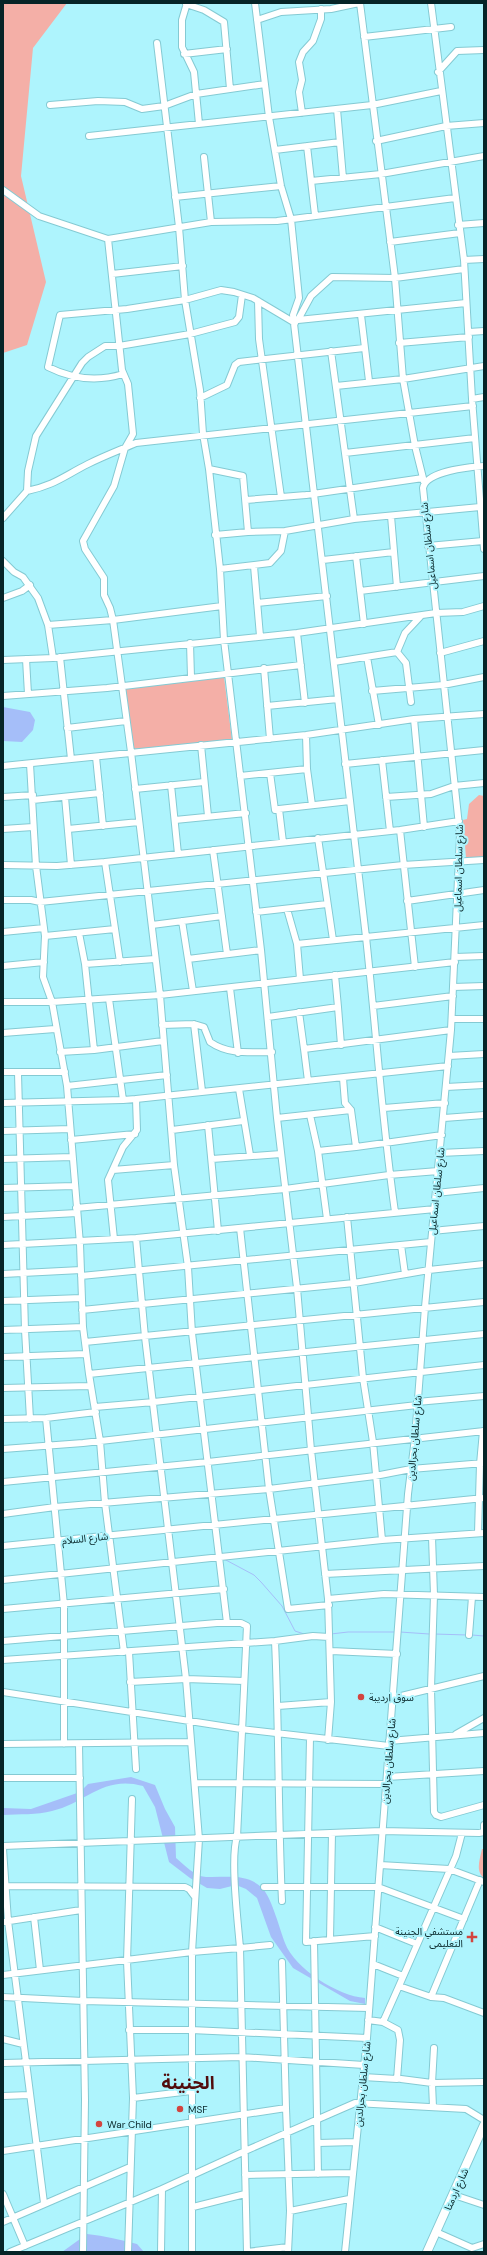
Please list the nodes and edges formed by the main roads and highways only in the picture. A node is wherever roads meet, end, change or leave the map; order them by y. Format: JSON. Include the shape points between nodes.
{"nodes":[{"id":1,"x":484,"y":2125,"type":"edge"},
{"id":2,"x":427,"y":2252,"type":"edge"}],
"edges":[{"from":1,"to":2,"type":"main road","name":"شارع اردمتا"}]}
